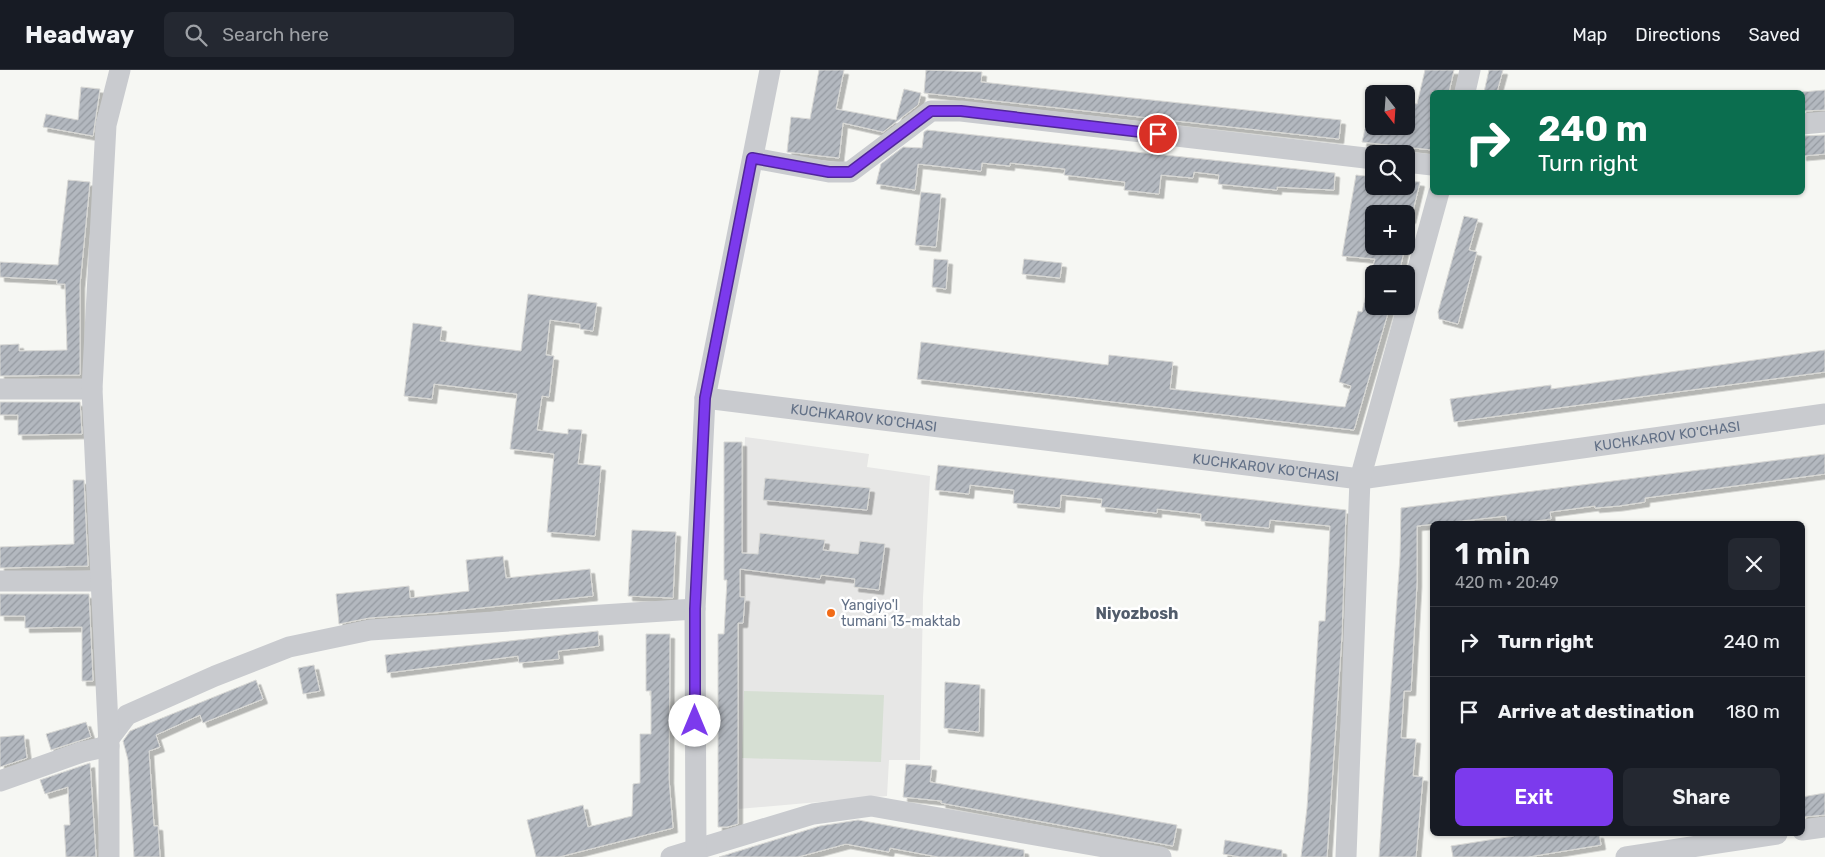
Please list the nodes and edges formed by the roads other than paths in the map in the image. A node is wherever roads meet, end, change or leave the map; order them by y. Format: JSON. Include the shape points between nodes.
{"nodes":[{"id":1,"x":120,"y":70,"type":"edge"},
{"id":2,"x":770,"y":70,"type":"edge"},
{"id":3,"x":1470,"y":70,"type":"edge"},
{"id":4,"x":1465,"y":90,"type":"edge"},
{"id":5,"x":1825,"y":122,"type":"edge"},
{"id":6,"x":1805,"y":124,"type":"edge"},
{"id":7,"x":752,"y":158,"type":"junction"},
{"id":8,"x":1365,"y":158,"type":"edge"},
{"id":9,"x":1415,"y":163,"type":"edge"},
{"id":10,"x":1430,"y":165,"type":"edge"},
{"id":11,"x":1438,"y":195,"type":"edge"},
{"id":12,"x":0,"y":389,"type":"edge"},
{"id":13,"x":92,"y":389,"type":"junction"},
{"id":14,"x":705,"y":398,"type":"junction"},
{"id":15,"x":1825,"y":414,"type":"edge"},
{"id":16,"x":1360,"y":479,"type":"junction"},
{"id":17,"x":0,"y":581,"type":"edge"},
{"id":18,"x":102,"y":582,"type":"junction"},
{"id":19,"x":695,"y":609,"type":"junction"},
{"id":20,"x":109,"y":743,"type":"junction"},
{"id":21,"x":0,"y":781,"type":"edge"},
{"id":22,"x":1825,"y":827,"type":"edge"},
{"id":23,"x":1805,"y":830,"type":"edge"},
{"id":24,"x":1766,"y":836,"type":"edge"},
{"id":25,"x":1716,"y":845,"type":"edge"},
{"id":26,"x":696,"y":854,"type":"edge"},
{"id":27,"x":109,"y":857,"type":"edge"},
{"id":28,"x":671,"y":857,"type":"edge"},
{"id":29,"x":1161,"y":857,"type":"edge"},
{"id":30,"x":1346,"y":857,"type":"edge"},
{"id":31,"x":1626,"y":857,"type":"edge"}],
"edges":[{"from":1,"to":13,"type":"street","via":[[106,125]]},
{"from":2,"to":7,"type":"street"},
{"from":3,"to":4,"type":"street"},
{"from":5,"to":6,"type":"street"},
{"from":7,"to":8,"type":"street","via":[[829,172],[850,172],[931,111],[961,111]]},
{"from":7,"to":14,"type":"street"},
{"from":9,"to":10,"type":"street"},
{"from":11,"to":16,"type":"street"},
{"from":12,"to":13,"type":"street"},
{"from":13,"to":18,"type":"street"},
{"from":14,"to":16,"type":"street","name":"KUCHKAROV KO'CHASI"},
{"from":14,"to":19,"type":"street"},
{"from":15,"to":16,"type":"street","name":"KUCHKAROV KO'CHASI"},
{"from":16,"to":30,"type":"street"},
{"from":17,"to":18,"type":"street"},
{"from":18,"to":20,"type":"street"},
{"from":19,"to":20,"type":"street","via":[[370,630],[289,646],[127,714]]},
{"from":19,"to":26,"type":"street"},
{"from":20,"to":21,"type":"street"},
{"from":20,"to":27,"type":"street"},
{"from":22,"to":23,"type":"street"},
{"from":24,"to":25,"type":"street"},
{"from":25,"to":31,"type":"street"},
{"from":26,"to":28,"type":"street"},
{"from":26,"to":29,"type":"street","via":[[813,814],[871,806]]}]}
